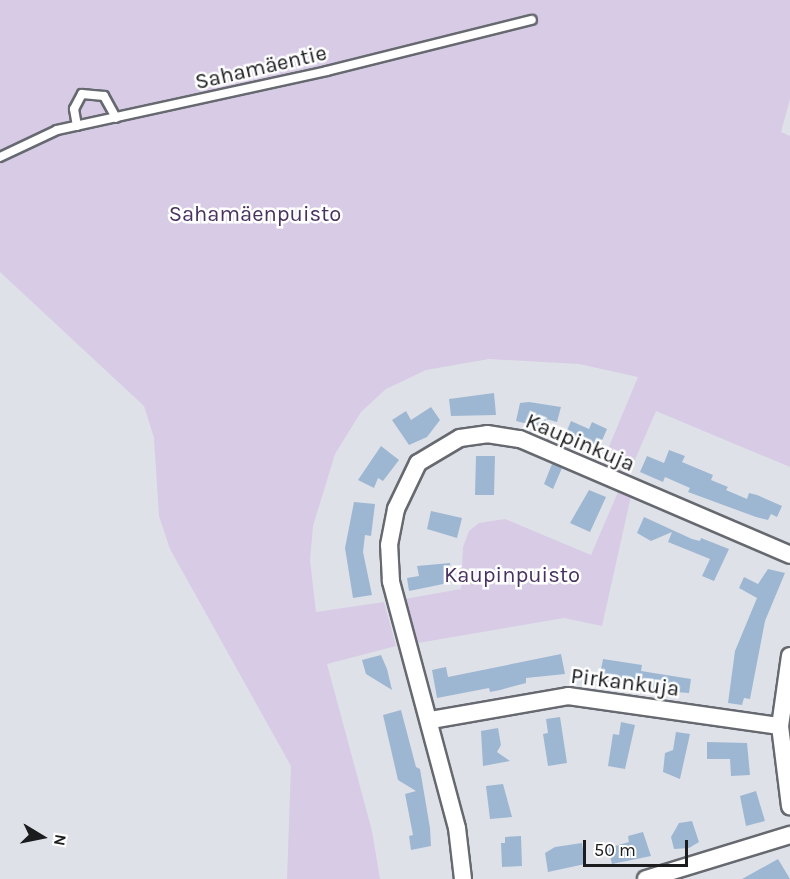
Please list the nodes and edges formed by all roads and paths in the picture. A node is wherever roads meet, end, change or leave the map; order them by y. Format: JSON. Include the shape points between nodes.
{"nodes":[{"id":1,"x":532,"y":20,"type":"dead end"},
{"id":2,"x":116,"y":118,"type":"junction"},
{"id":3,"x":76,"y":126,"type":"junction"},
{"id":4,"x":0,"y":157,"type":"edge"},
{"id":5,"x":790,"y":555,"type":"edge"},
{"id":6,"x":790,"y":656,"type":"edge"},
{"id":7,"x":430,"y":720,"type":"junction"},
{"id":8,"x":780,"y":726,"type":"junction"},
{"id":9,"x":790,"y":806,"type":"edge"},
{"id":10,"x":790,"y":835,"type":"edge"},
{"id":11,"x":463,"y":879,"type":"edge"},
{"id":12,"x":646,"y":879,"type":"edge"}],
"edges":[{"from":1,"to":2,"type":"lane","name":"Sahamäentie","via":[[454,42]]},
{"from":2,"to":3,"type":"lane","name":"Sahamäentie"},
{"from":2,"to":3,"type":"lane","via":[[104,96],[82,94],[74,109]]},
{"from":3,"to":4,"type":"lane","name":"Sahamäentie","via":[[32,140]]},
{"from":5,"to":7,"type":"street","name":"Kaupinkuja","via":[[520,439],[487,434],[460,438],[438,448],[418,463],[405,484],[389,545],[397,615]]},
{"from":6,"to":8,"type":"street"},
{"from":7,"to":8,"type":"street","name":"Pirkankuja","via":[[568,696]]},
{"from":7,"to":11,"type":"street","name":"Kaupinkuja","via":[[457,828]]},
{"from":8,"to":9,"type":"street"},
{"from":10,"to":12,"type":"street"}]}
